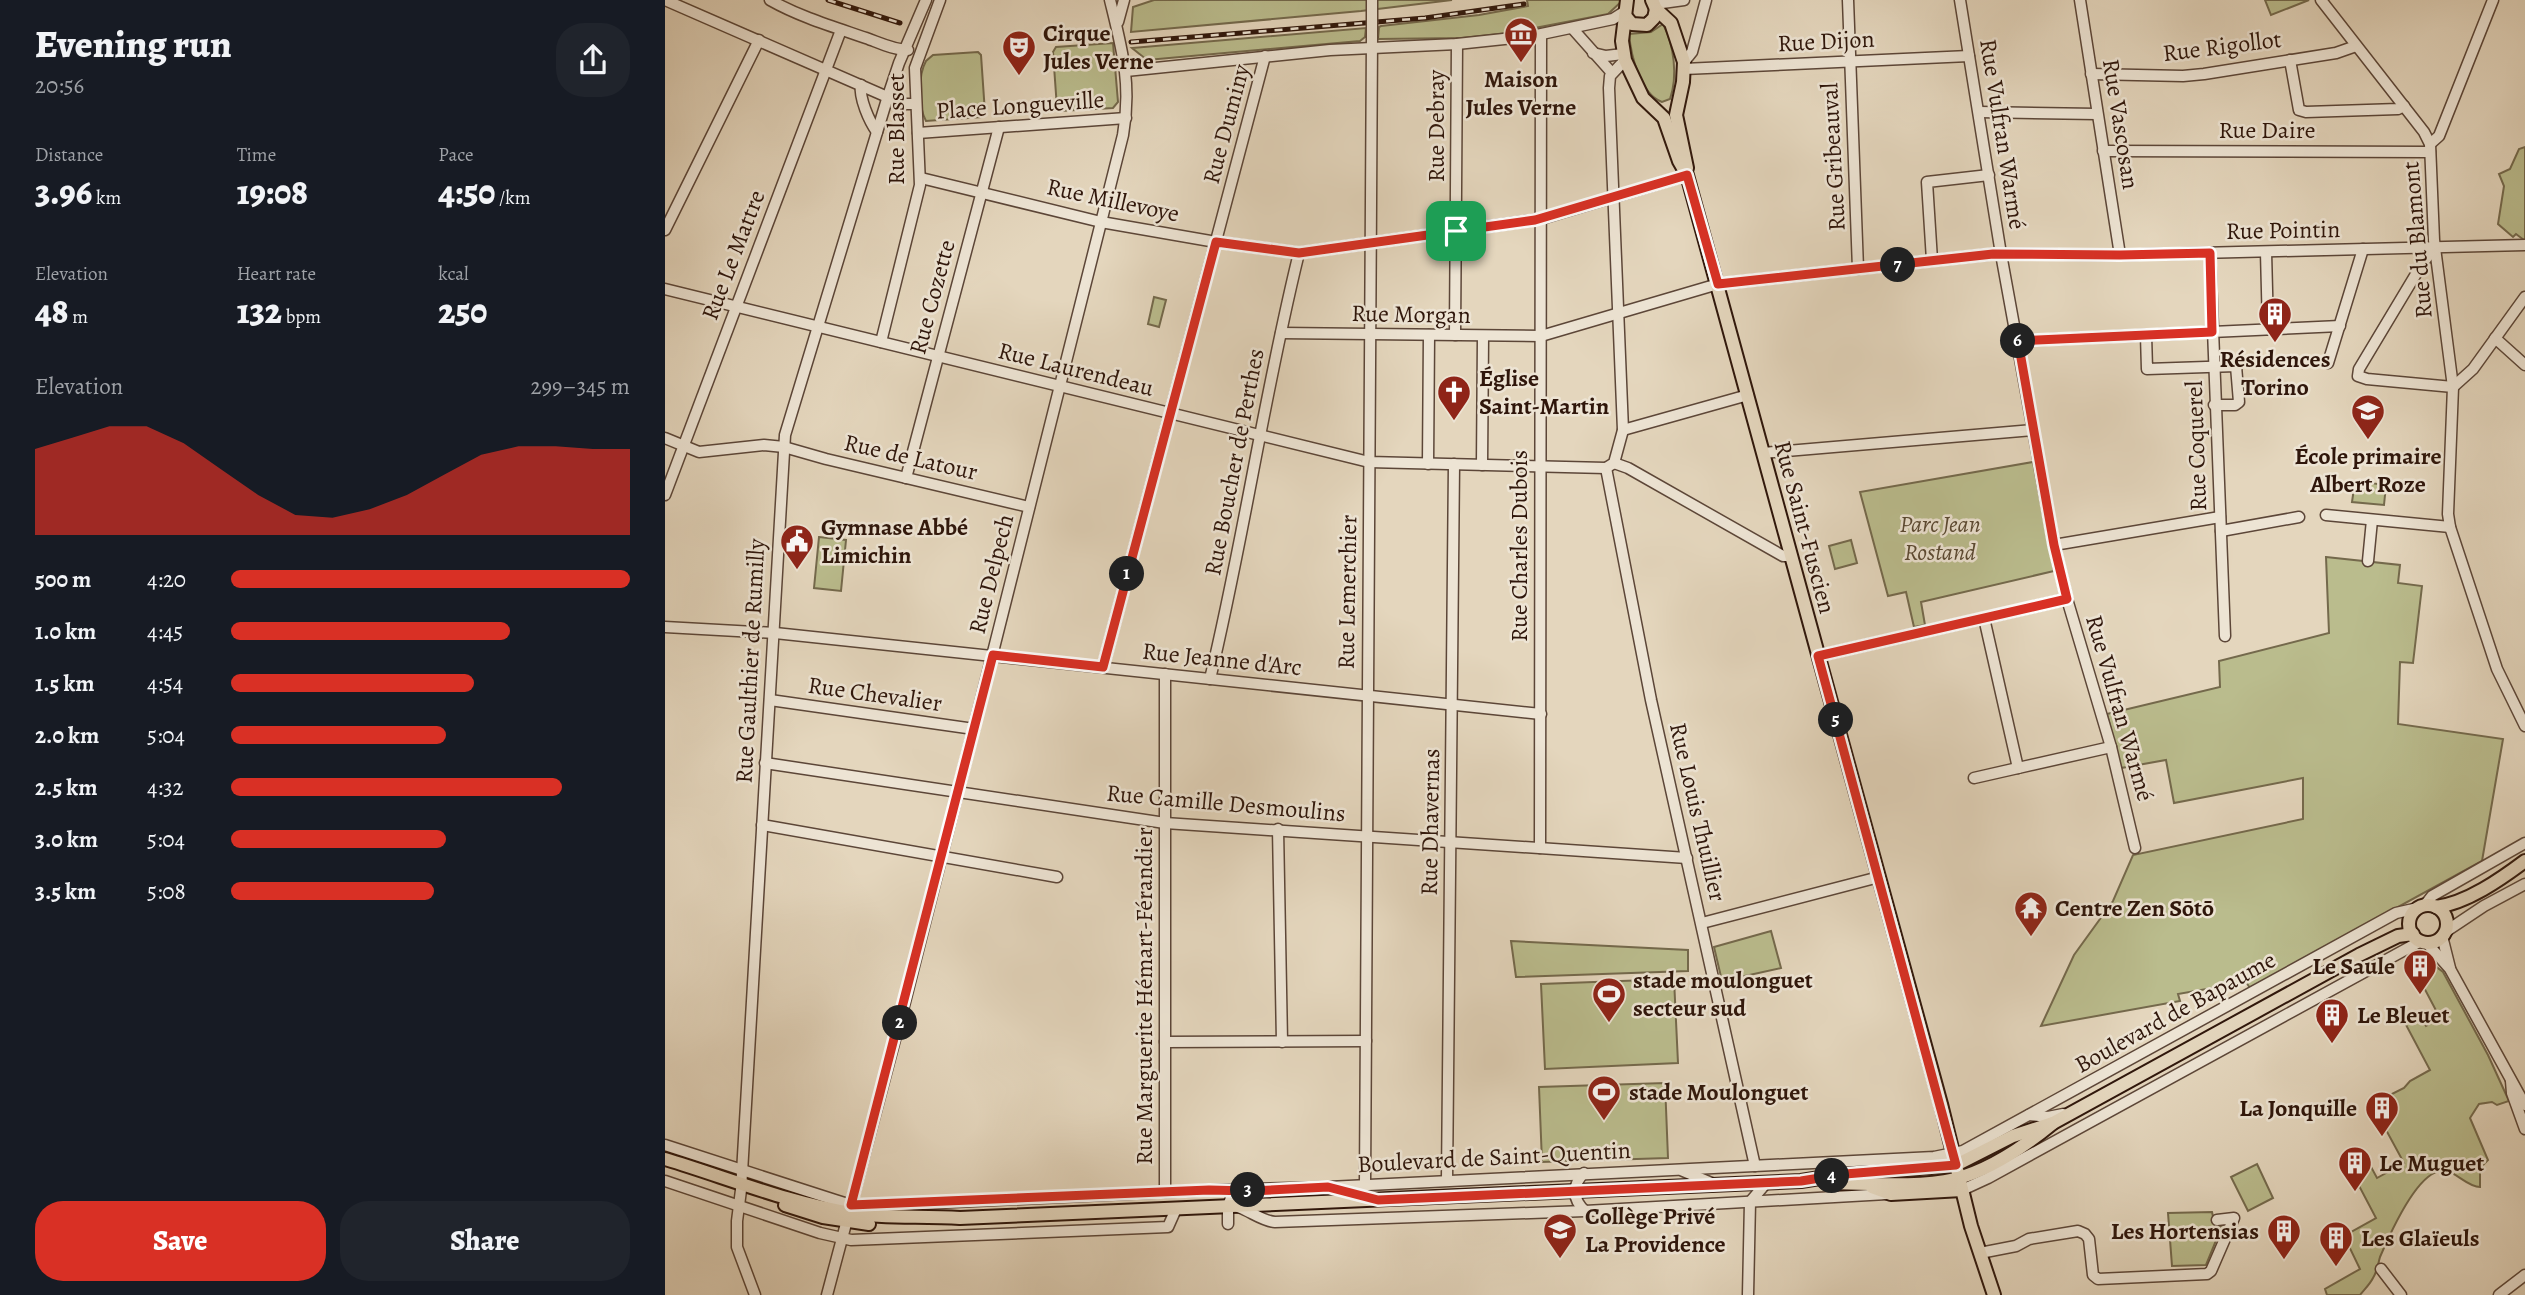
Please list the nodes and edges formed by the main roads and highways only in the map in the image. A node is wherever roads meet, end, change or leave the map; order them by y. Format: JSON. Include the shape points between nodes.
{"nodes":[{"id":1,"x":1655,"y":4,"type":"edge"},
{"id":2,"x":1627,"y":6,"type":"edge"},
{"id":3,"x":1677,"y":106,"type":"junction"},
{"id":4,"x":1657,"y":110,"type":"junction"},
{"id":5,"x":1673,"y":124,"type":"junction"},
{"id":6,"x":2522,"y":865,"type":"edge"},
{"id":7,"x":2476,"y":891,"type":"junction"},
{"id":8,"x":2422,"y":910,"type":"junction"},
{"id":9,"x":2445,"y":930,"type":"junction"},
{"id":10,"x":2420,"y":939,"type":"junction"},
{"id":11,"x":2359,"y":955,"type":"junction"},
{"id":12,"x":2053,"y":1123,"type":"junction"},
{"id":13,"x":665,"y":1159,"type":"edge"},
{"id":14,"x":665,"y":1165,"type":"edge"},
{"id":15,"x":1957,"y":1172,"type":"junction"},
{"id":16,"x":741,"y":1181,"type":"junction"},
{"id":17,"x":1801,"y":1181,"type":"junction"},
{"id":18,"x":1861,"y":1183,"type":"junction"},
{"id":19,"x":1994,"y":1295,"type":"edge"}],
"edges":[{"from":1,"to":2,"type":"main road","via":[[1654,18],[1647,25],[1632,24]]},
{"from":1,"to":3,"type":"main road","via":[[1671,23],[1684,65]]},
{"from":2,"to":4,"type":"main road","via":[[1624,57],[1643,98]]},
{"from":3,"to":4,"type":"main road"},
{"from":3,"to":5,"type":"main road"},
{"from":4,"to":5,"type":"main road"},
{"from":5,"to":15,"type":"main road","name":"Rue Saint-Fuscien","via":[[1679,161],[1718,284]]},
{"from":6,"to":7,"type":"main road","name":"Boulevard de Bapaume"},
{"from":7,"to":8,"type":"main road","name":"Boulevard de Bapaume","via":[[2444,906]]},
{"from":7,"to":9,"type":"main road","name":"Boulevard de Bapaume"},
{"from":8,"to":9,"type":"main road","via":[[2443,911]]},
{"from":8,"to":10,"type":"main road"},
{"from":8,"to":11,"type":"main road","name":"Boulevard de Bapaume"},
{"from":9,"to":10,"type":"main road","name":"Boulevard de Bapaume","via":[[2435,941]]},
{"from":10,"to":11,"type":"main road","name":"Boulevard de Bapaume","via":[[2398,936]]},
{"from":11,"to":12,"type":"main road","name":"Boulevard de Bapaume"},
{"from":12,"to":15,"type":"main road","name":"Boulevard de Bapaume","via":[[2037,1127]]},
{"from":12,"to":15,"type":"main road","name":"Boulevard de Bapaume","via":[[1983,1168]]},
{"from":13,"to":16,"type":"main road"},
{"from":14,"to":16,"type":"main road"},
{"from":15,"to":17,"type":"main road","name":"Boulevard de Saint-Quentin","via":[[1845,1174]]},
{"from":15,"to":18,"type":"main road"},
{"from":15,"to":18,"type":"main road","via":[[1891,1194]]},
{"from":15,"to":19,"type":"main road","name":"Rue Saint-Fuscien"},
{"from":16,"to":17,"type":"main road","name":"Boulevard de Saint-Quentin","via":[[849,1213],[953,1218]]},
{"from":17,"to":18,"type":"main road","name":"Boulevard de Saint-Quentin"}]}
